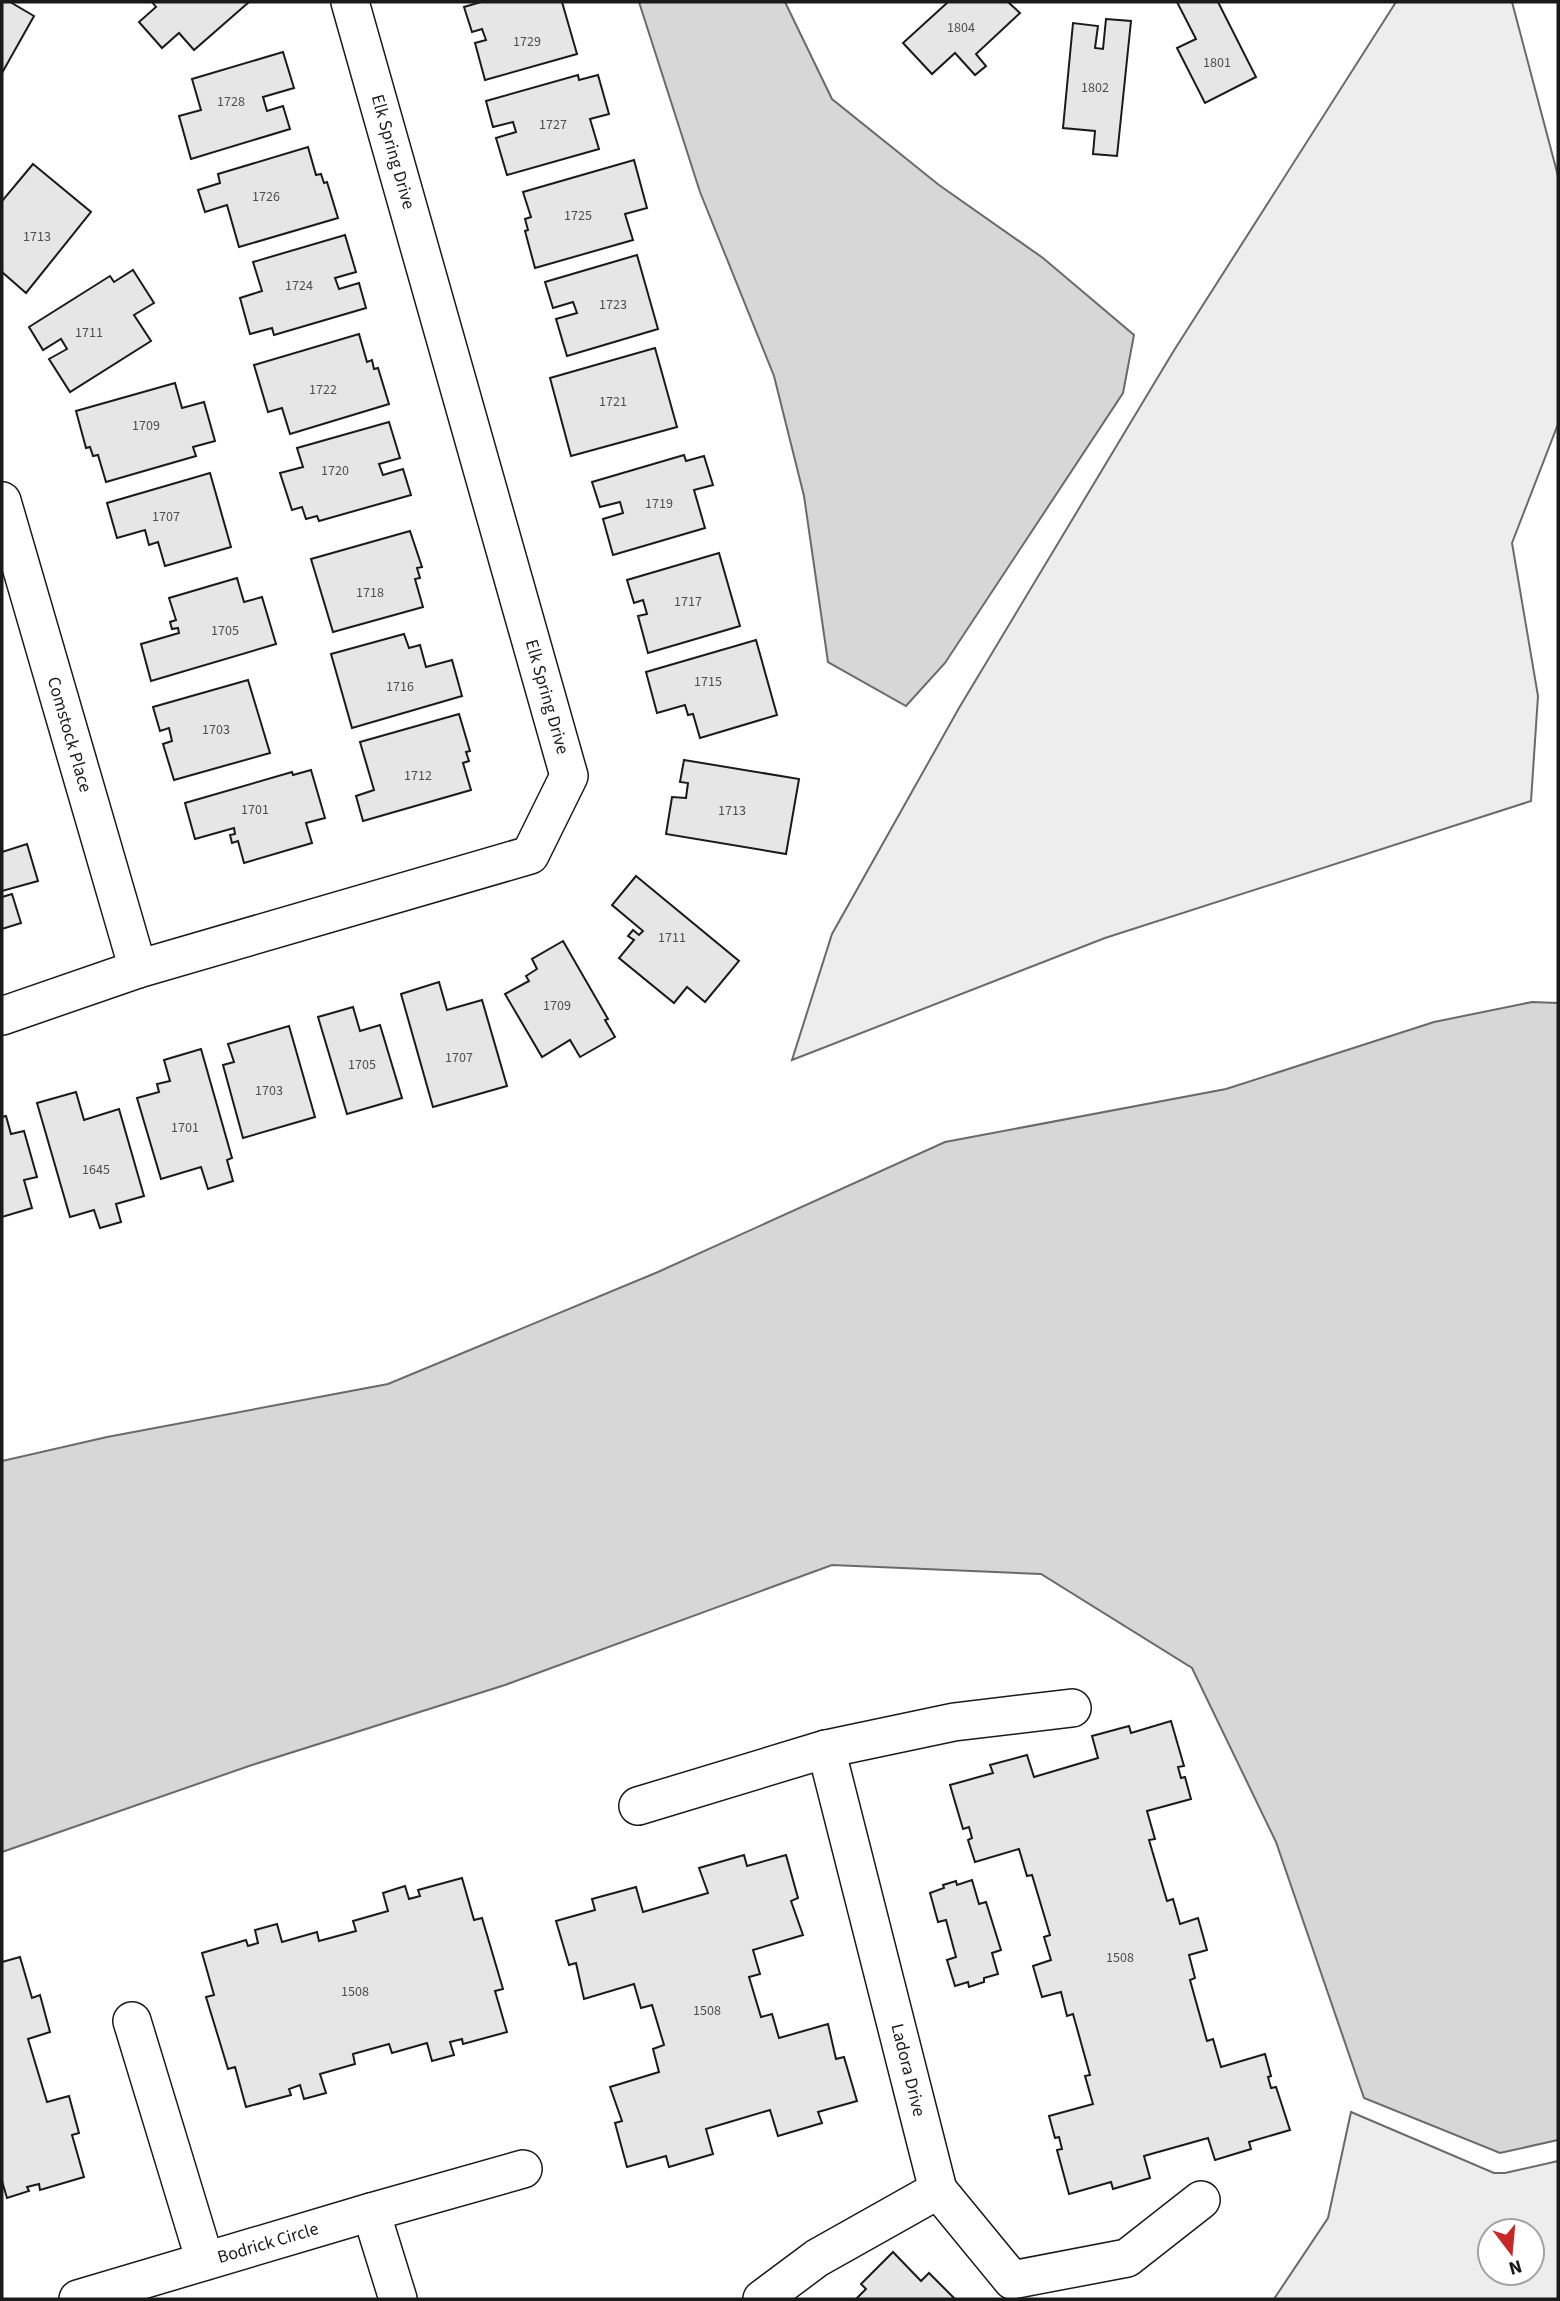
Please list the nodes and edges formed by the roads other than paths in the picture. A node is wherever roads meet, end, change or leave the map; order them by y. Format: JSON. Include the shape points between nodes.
{"nodes":[{"id":1,"x":350,"y":2,"type":"edge"},
{"id":2,"x":2,"y":501,"type":"edge"},
{"id":3,"x":138,"y":969,"type":"junction"},
{"id":4,"x":2,"y":1016,"type":"edge"},
{"id":5,"x":1072,"y":1708,"type":"dead end"},
{"id":6,"x":826,"y":1749,"type":"junction"},
{"id":7,"x":638,"y":1806,"type":"dead end"},
{"id":8,"x":132,"y":2021,"type":"dead end"},
{"id":9,"x":523,"y":2169,"type":"dead end"},
{"id":10,"x":938,"y":2190,"type":"junction"},
{"id":11,"x":1200,"y":2200,"type":"dead end"},
{"id":12,"x":371,"y":2212,"type":"junction"},
{"id":13,"x":205,"y":2262,"type":"junction"},
{"id":14,"x":78,"y":2299,"type":"edge"},
{"id":15,"x":398,"y":2299,"type":"edge"},
{"id":16,"x":762,"y":2299,"type":"edge"}],
"edges":[{"from":1,"to":3,"type":"street","name":"Elk Spring Drive","via":[[569,776],[530,855]]},
{"from":2,"to":3,"type":"street","name":"Comstock Place"},
{"from":3,"to":4,"type":"street","name":"Elk Spring Drive"},
{"from":5,"to":6,"type":"street","via":[[954,1722]]},
{"from":6,"to":7,"type":"street"},
{"from":6,"to":10,"type":"street","name":"Ladora Drive"},
{"from":8,"to":13,"type":"street"},
{"from":9,"to":12,"type":"street","name":"Bodrick Circle"},
{"from":10,"to":11,"type":"street","via":[[1012,2280],[1127,2258]]},
{"from":10,"to":16,"type":"street","via":[[817,2258]]},
{"from":12,"to":13,"type":"street","name":"Bodrick Circle"},
{"from":12,"to":15,"type":"street"},
{"from":13,"to":14,"type":"street","name":"Bodrick Circle"}]}
